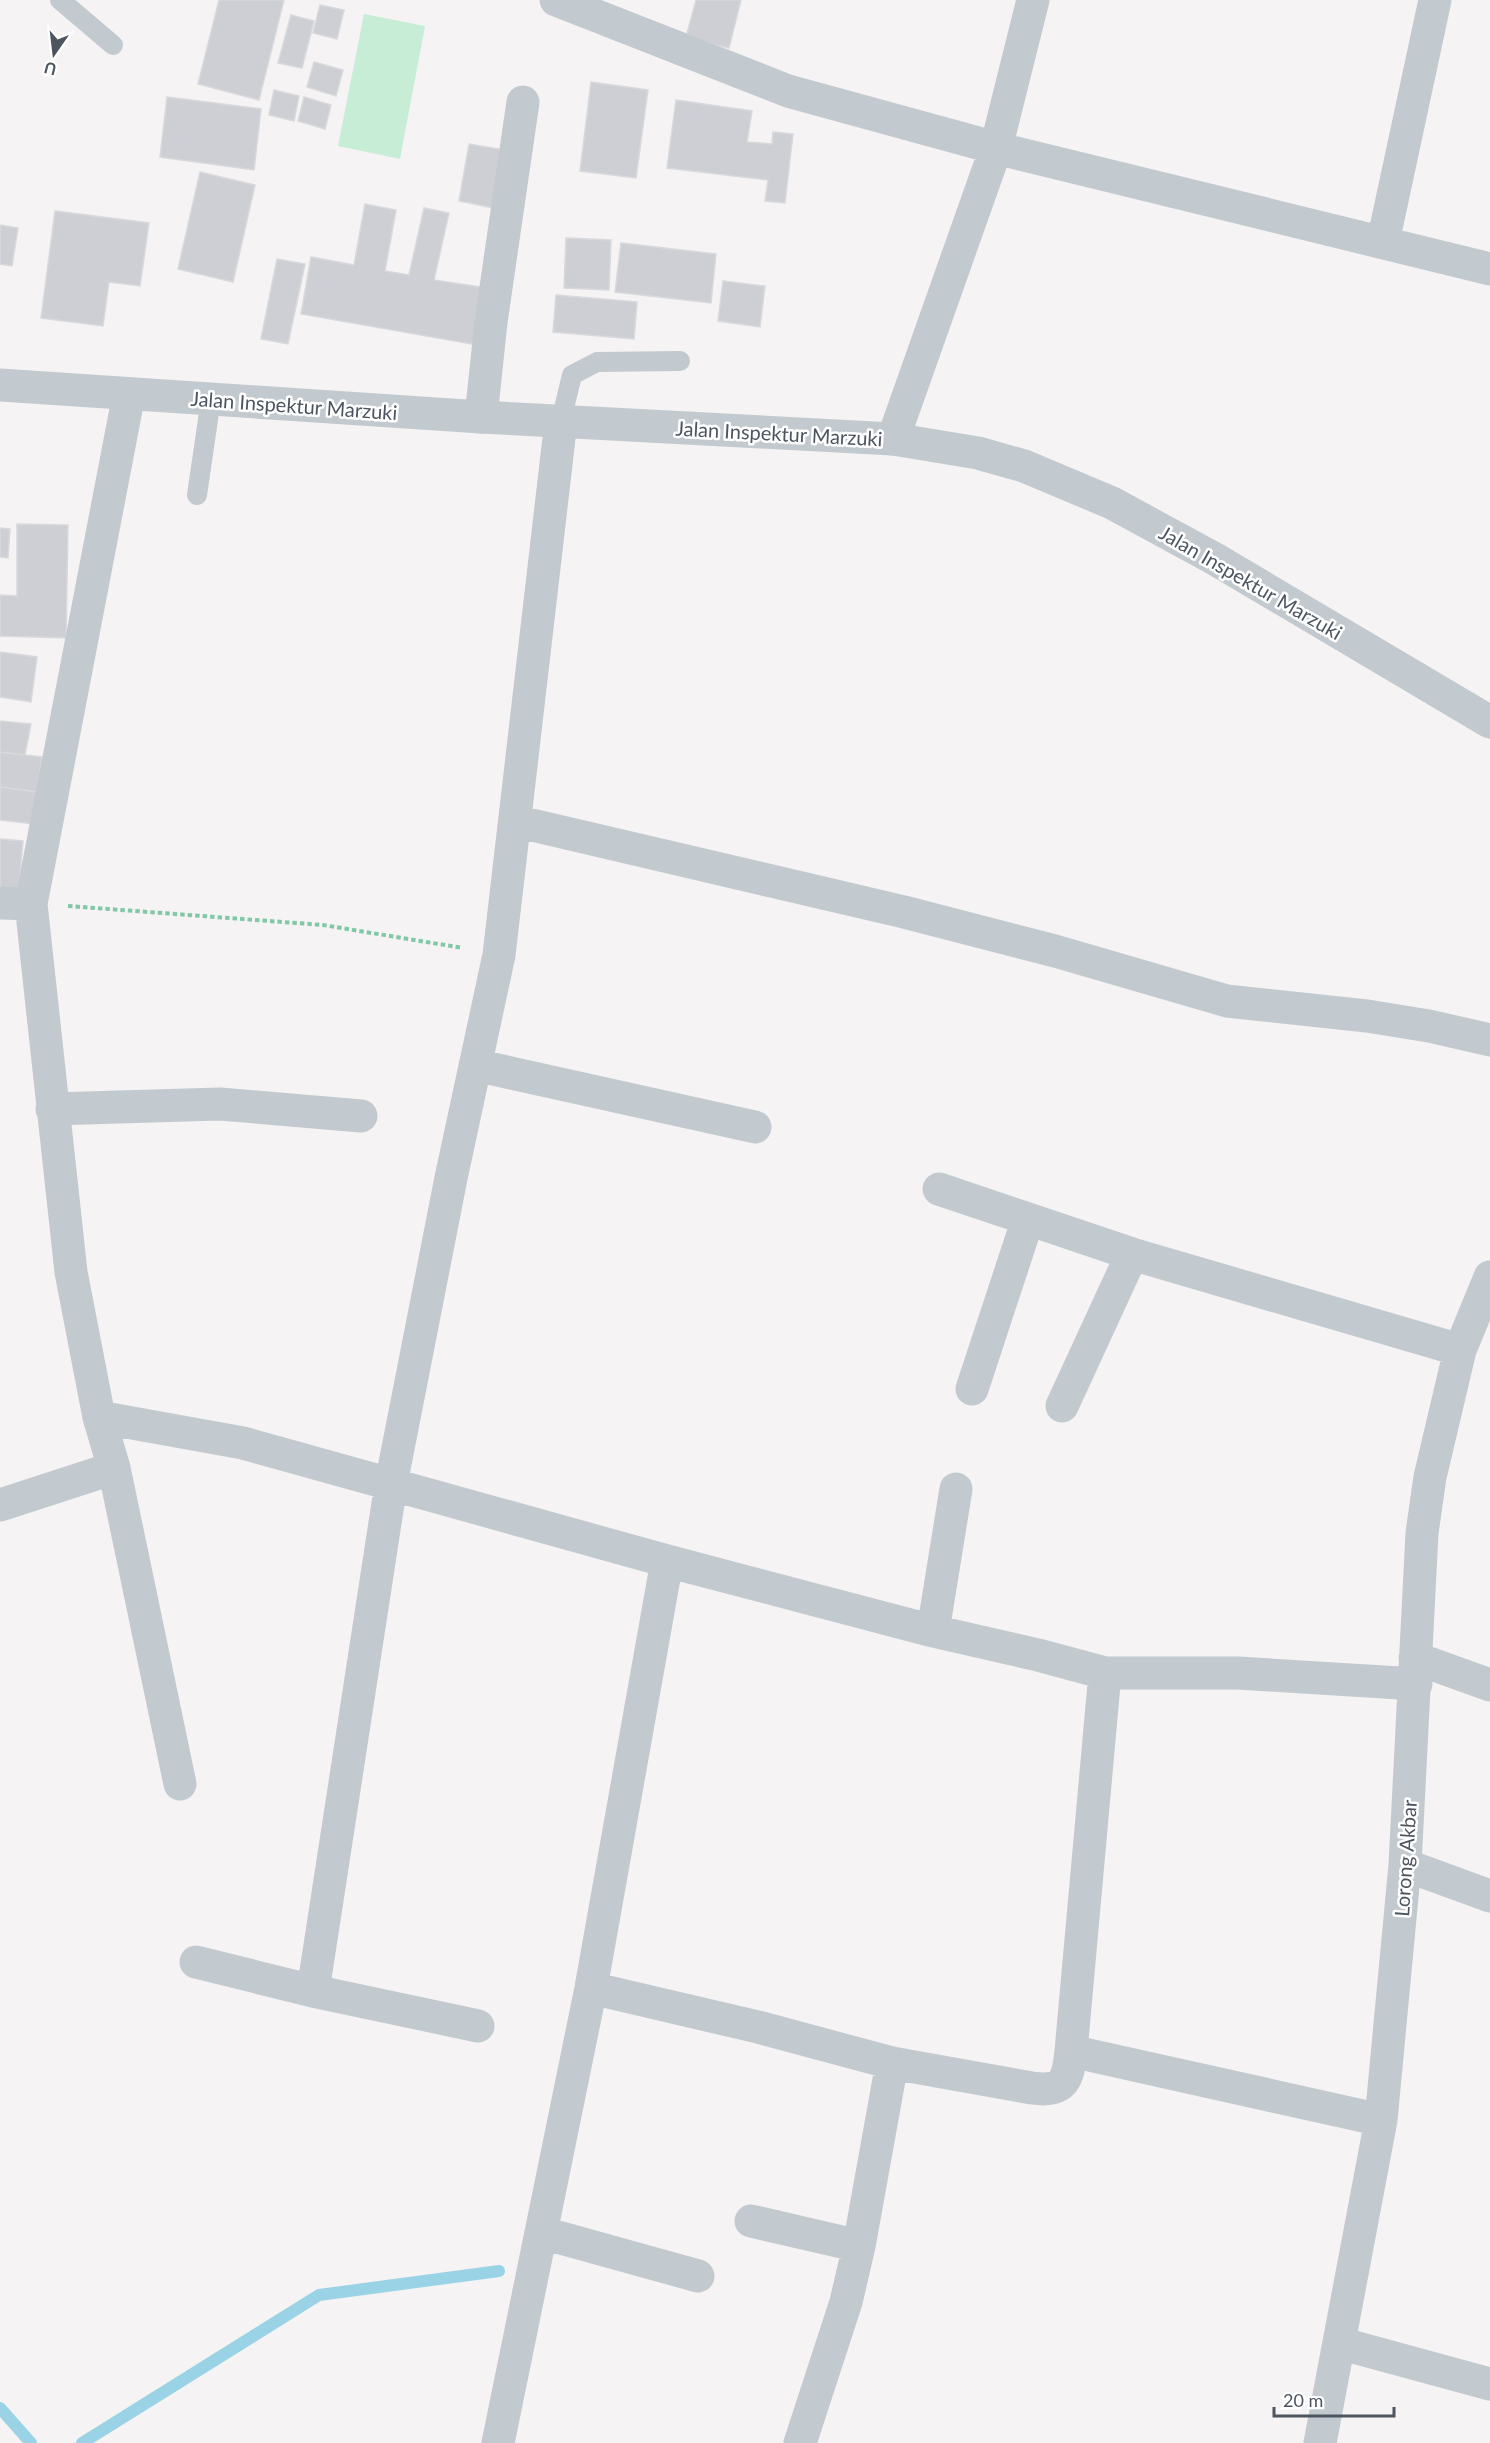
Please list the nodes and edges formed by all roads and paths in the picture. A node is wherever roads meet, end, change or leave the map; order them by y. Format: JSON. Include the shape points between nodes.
{"nodes":[{"id":1,"x":60,"y":0,"type":"edge"},
{"id":2,"x":556,"y":0,"type":"edge"},
{"id":3,"x":1033,"y":0,"type":"edge"},
{"id":4,"x":1435,"y":0,"type":"edge"},
{"id":5,"x":113,"y":45,"type":"dead end"},
{"id":6,"x":523,"y":102,"type":"dead end"},
{"id":7,"x":996,"y":148,"type":"junction"},
{"id":8,"x":1383,"y":242,"type":"junction"},
{"id":9,"x":1490,"y":269,"type":"edge"},
{"id":10,"x":680,"y":361,"type":"dead end"},
{"id":11,"x":0,"y":385,"type":"edge"},
{"id":12,"x":129,"y":394,"type":"junction"},
{"id":13,"x":211,"y":399,"type":"junction"},
{"id":14,"x":481,"y":417,"type":"junction"},
{"id":15,"x":561,"y":421,"type":"junction"},
{"id":16,"x":893,"y":439,"type":"junction"},
{"id":17,"x":197,"y":495,"type":"dead end"},
{"id":18,"x":1490,"y":722,"type":"edge"},
{"id":19,"x":515,"y":821,"type":"junction"},
{"id":20,"x":15,"y":903,"type":"edge"},
{"id":21,"x":499,"y":955,"type":"junction"},
{"id":22,"x":1490,"y":1040,"type":"edge"},
{"id":23,"x":475,"y":1065,"type":"junction"},
{"id":24,"x":52,"y":1108,"type":"junction"},
{"id":25,"x":361,"y":1116,"type":"dead end"},
{"id":26,"x":755,"y":1127,"type":"dead end"},
{"id":27,"x":939,"y":1189,"type":"dead end"},
{"id":28,"x":1028,"y":1219,"type":"junction"},
{"id":29,"x":1132,"y":1254,"type":"junction"},
{"id":30,"x":1490,"y":1277,"type":"edge"},
{"id":31,"x":1460,"y":1350,"type":"junction"},
{"id":32,"x":972,"y":1389,"type":"dead end"},
{"id":33,"x":1062,"y":1406,"type":"dead end"},
{"id":34,"x":99,"y":1417,"type":"junction"},
{"id":35,"x":114,"y":1468,"type":"junction"},
{"id":36,"x":391,"y":1484,"type":"junction"},
{"id":37,"x":956,"y":1489,"type":"dead end"},
{"id":38,"x":0,"y":1505,"type":"edge"},
{"id":39,"x":667,"y":1561,"type":"junction"},
{"id":40,"x":933,"y":1631,"type":"junction"},
{"id":41,"x":1416,"y":1671,"type":"junction"},
{"id":42,"x":1105,"y":1673,"type":"junction"},
{"id":43,"x":1490,"y":1685,"type":"edge"},
{"id":44,"x":180,"y":1784,"type":"dead end"},
{"id":45,"x":1405,"y":1865,"type":"junction"},
{"id":46,"x":1490,"y":1896,"type":"edge"},
{"id":47,"x":196,"y":1962,"type":"dead end"},
{"id":48,"x":591,"y":1988,"type":"junction"},
{"id":49,"x":313,"y":1991,"type":"junction"},
{"id":50,"x":478,"y":2026,"type":"dead end"},
{"id":51,"x":1071,"y":2051,"type":"junction"},
{"id":52,"x":892,"y":2063,"type":"junction"},
{"id":53,"x":1380,"y":2120,"type":"junction"},
{"id":54,"x":751,"y":2221,"type":"dead end"},
{"id":55,"x":543,"y":2233,"type":"junction"},
{"id":56,"x":859,"y":2246,"type":"junction"},
{"id":57,"x":698,"y":2276,"type":"dead end"},
{"id":58,"x":1339,"y":2343,"type":"junction"},
{"id":59,"x":1490,"y":2384,"type":"edge"},
{"id":60,"x":498,"y":2443,"type":"edge"},
{"id":61,"x":800,"y":2443,"type":"edge"},
{"id":62,"x":1320,"y":2443,"type":"edge"}],
"edges":[{"from":1,"to":5,"type":"lane"},
{"from":2,"to":7,"type":"street","via":[[788,91]]},
{"from":3,"to":7,"type":"street"},
{"from":4,"to":8,"type":"street"},
{"from":6,"to":14,"type":"street"},
{"from":7,"to":8,"type":"street"},
{"from":7,"to":16,"type":"street"},
{"from":8,"to":9,"type":"street"},
{"from":10,"to":15,"type":"lane","via":[[597,362],[572,375]]},
{"from":11,"to":12,"type":"street","name":"Jalan Inspektur Marzuki"},
{"from":12,"to":13,"type":"street","name":"Jalan Inspektur Marzuki"},
{"from":12,"to":20,"type":"street"},
{"from":13,"to":14,"type":"street","name":"Jalan Inspektur Marzuki"},
{"from":13,"to":17,"type":"lane"},
{"from":14,"to":15,"type":"street","name":"Jalan Inspektur Marzuki"},
{"from":15,"to":16,"type":"street","name":"Jalan Inspektur Marzuki"},
{"from":15,"to":19,"type":"street"},
{"from":16,"to":18,"type":"street","name":"Jalan Inspektur Marzuki","via":[[978,453],[1024,466],[1112,503],[1215,559]]},
{"from":19,"to":21,"type":"street"},
{"from":19,"to":22,"type":"street","via":[[904,912],[1227,1001],[1367,1016]]},
{"from":20,"to":21,"type":"path","via":[[323,925]]},
{"from":20,"to":24,"type":"street"},
{"from":21,"to":23,"type":"street"},
{"from":23,"to":26,"type":"street"},
{"from":23,"to":36,"type":"street"},
{"from":24,"to":25,"type":"street","via":[[220,1104]]},
{"from":24,"to":34,"type":"street","via":[[71,1272]]},
{"from":27,"to":28,"type":"street"},
{"from":28,"to":29,"type":"street"},
{"from":28,"to":32,"type":"street"},
{"from":29,"to":31,"type":"street"},
{"from":29,"to":33,"type":"street"},
{"from":30,"to":31,"type":"street","name":"Lorong Akbar"},
{"from":31,"to":41,"type":"street","name":"Lorong Akbar","via":[[1430,1477],[1422,1533]]},
{"from":34,"to":35,"type":"street"},
{"from":34,"to":36,"type":"street","via":[[243,1443]]},
{"from":35,"to":38,"type":"street"},
{"from":35,"to":44,"type":"street"},
{"from":36,"to":39,"type":"street"},
{"from":36,"to":49,"type":"street"},
{"from":37,"to":40,"type":"street"},
{"from":39,"to":40,"type":"street"},
{"from":39,"to":48,"type":"street"},
{"from":40,"to":42,"type":"street"},
{"from":41,"to":42,"type":"street"},
{"from":41,"to":43,"type":"street"},
{"from":41,"to":45,"type":"street","name":"Lorong Akbar"},
{"from":42,"to":51,"type":"street"},
{"from":45,"to":46,"type":"street"},
{"from":45,"to":53,"type":"street","name":"Lorong Akbar"},
{"from":47,"to":49,"type":"street"},
{"from":48,"to":52,"type":"street"},
{"from":48,"to":55,"type":"street"},
{"from":49,"to":50,"type":"street"},
{"from":51,"to":52,"type":"street","via":[[1065,2081],[1045,2090]]},
{"from":51,"to":53,"type":"street"},
{"from":52,"to":56,"type":"street"},
{"from":53,"to":58,"type":"street","name":"Lorong Akbar"},
{"from":54,"to":56,"type":"street"},
{"from":55,"to":57,"type":"street"},
{"from":55,"to":60,"type":"street"},
{"from":56,"to":61,"type":"street","via":[[846,2302]]},
{"from":58,"to":59,"type":"street"},
{"from":58,"to":62,"type":"street","name":"Lorong Akbar"}]}
